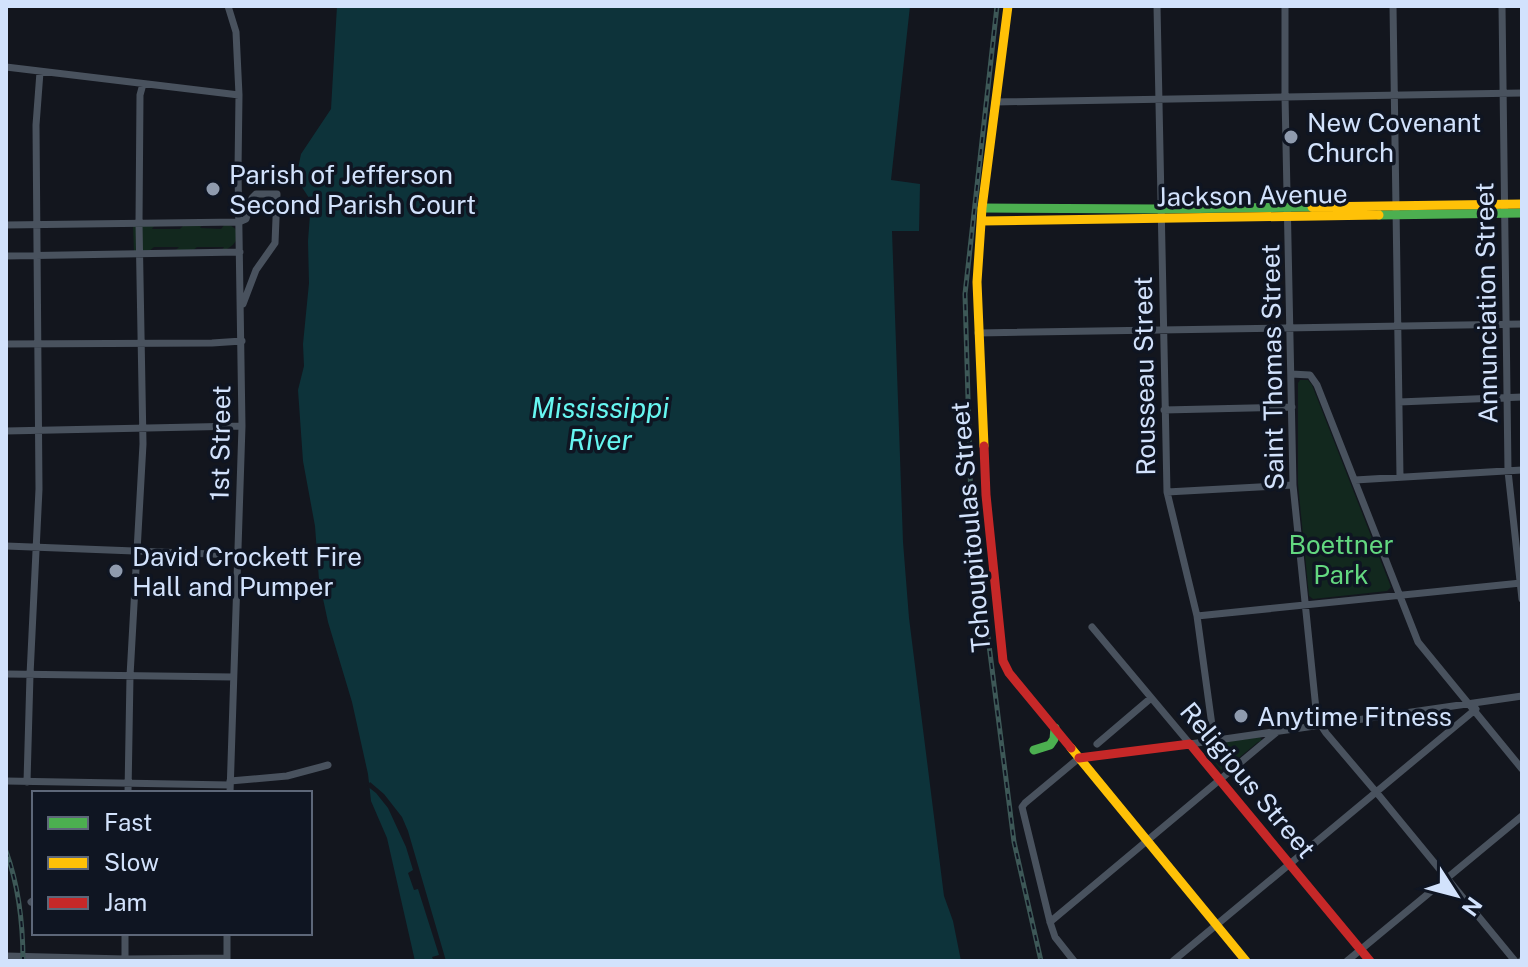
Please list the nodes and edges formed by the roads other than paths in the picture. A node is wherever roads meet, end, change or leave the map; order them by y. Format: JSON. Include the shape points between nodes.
{"nodes":[{"id":1,"x":228,"y":6,"type":"edge"},
{"id":2,"x":1008,"y":6,"type":"edge"},
{"id":3,"x":1157,"y":6,"type":"edge"},
{"id":4,"x":1285,"y":6,"type":"edge"},
{"id":5,"x":1393,"y":6,"type":"edge"},
{"id":6,"x":1502,"y":6,"type":"edge"},
{"id":7,"x":6,"y":67,"type":"edge"},
{"id":8,"x":40,"y":72,"type":"junction"},
{"id":9,"x":143,"y":84,"type":"junction"},
{"id":10,"x":1503,"y":93,"type":"junction"},
{"id":11,"x":1522,"y":93,"type":"edge"},
{"id":12,"x":1394,"y":94,"type":"junction"},
{"id":13,"x":239,"y":95,"type":"junction"},
{"id":14,"x":1285,"y":96,"type":"junction"},
{"id":15,"x":1160,"y":98,"type":"junction"},
{"id":16,"x":995,"y":102,"type":"junction"},
{"id":17,"x":1522,"y":204,"type":"edge"},
{"id":18,"x":982,"y":208,"type":"junction"},
{"id":19,"x":1504,"y":209,"type":"junction"},
{"id":20,"x":1396,"y":211,"type":"junction"},
{"id":21,"x":1289,"y":212,"type":"junction"},
{"id":22,"x":1522,"y":213,"type":"edge"},
{"id":23,"x":1161,"y":214,"type":"junction"},
{"id":24,"x":982,"y":221,"type":"junction"},
{"id":25,"x":239,"y":222,"type":"junction"},
{"id":26,"x":139,"y":223,"type":"junction"},
{"id":27,"x":6,"y":225,"type":"edge"},
{"id":28,"x":36,"y":225,"type":"junction"},
{"id":29,"x":240,"y":252,"type":"junction"},
{"id":30,"x":141,"y":254,"type":"junction"},
{"id":31,"x":37,"y":255,"type":"junction"},
{"id":32,"x":6,"y":256,"type":"edge"},
{"id":33,"x":241,"y":309,"type":"junction"},
{"id":34,"x":1506,"y":324,"type":"junction"},
{"id":35,"x":1522,"y":324,"type":"edge"},
{"id":36,"x":1397,"y":326,"type":"junction"},
{"id":37,"x":1290,"y":328,"type":"junction"},
{"id":38,"x":1163,"y":329,"type":"junction"},
{"id":39,"x":978,"y":333,"type":"junction"},
{"id":40,"x":242,"y":341,"type":"junction"},
{"id":41,"x":142,"y":343,"type":"junction"},
{"id":42,"x":6,"y":344,"type":"edge"},
{"id":43,"x":38,"y":344,"type":"junction"},
{"id":44,"x":1291,"y":374,"type":"junction"},
{"id":45,"x":1522,"y":397,"type":"edge"},
{"id":46,"x":1507,"y":398,"type":"junction"},
{"id":47,"x":1399,"y":402,"type":"junction"},
{"id":48,"x":1292,"y":407,"type":"junction"},
{"id":49,"x":1164,"y":410,"type":"junction"},
{"id":50,"x":242,"y":426,"type":"junction"},
{"id":51,"x":143,"y":428,"type":"junction"},
{"id":52,"x":6,"y":431,"type":"edge"},
{"id":53,"x":39,"y":431,"type":"junction"},
{"id":54,"x":1522,"y":470,"type":"edge"},
{"id":55,"x":1508,"y":471,"type":"junction"},
{"id":56,"x":1400,"y":477,"type":"junction"},
{"id":57,"x":1355,"y":480,"type":"junction"},
{"id":58,"x":1293,"y":485,"type":"junction"},
{"id":59,"x":1167,"y":492,"type":"junction"},
{"id":60,"x":6,"y":546,"type":"edge"},
{"id":61,"x":36,"y":548,"type":"junction"},
{"id":62,"x":136,"y":552,"type":"junction"},
{"id":63,"x":237,"y":555,"type":"junction"},
{"id":64,"x":1521,"y":583,"type":"edge"},
{"id":65,"x":1398,"y":595,"type":"junction"},
{"id":66,"x":1522,"y":599,"type":"edge"},
{"id":67,"x":1305,"y":605,"type":"junction"},
{"id":68,"x":1197,"y":616,"type":"junction"},
{"id":69,"x":1092,"y":627,"type":"dead end"},
{"id":70,"x":6,"y":674,"type":"edge"},
{"id":71,"x":30,"y":675,"type":"junction"},
{"id":72,"x":130,"y":676,"type":"junction"},
{"id":73,"x":233,"y":677,"type":"junction"},
{"id":74,"x":1522,"y":696,"type":"edge"},
{"id":75,"x":1151,"y":698,"type":"junction"},
{"id":76,"x":1472,"y":707,"type":"junction"},
{"id":77,"x":1320,"y":725,"type":"junction"},
{"id":78,"x":1055,"y":728,"type":"junction"},
{"id":79,"x":1280,"y":730,"type":"junction"},
{"id":80,"x":1214,"y":740,"type":"junction"},
{"id":81,"x":1097,"y":744,"type":"dead end"},
{"id":82,"x":1190,"y":744,"type":"junction"},
{"id":83,"x":1034,"y":750,"type":"dead end"},
{"id":84,"x":1079,"y":758,"type":"junction"},
{"id":85,"x":328,"y":765,"type":"dead end"},
{"id":86,"x":1522,"y":769,"type":"edge"},
{"id":87,"x":1221,"y":780,"type":"junction"},
{"id":88,"x":6,"y":781,"type":"edge"},
{"id":89,"x":27,"y":782,"type":"junction"},
{"id":90,"x":230,"y":786,"type":"edge"},
{"id":91,"x":128,"y":788,"type":"edge"},
{"id":92,"x":1377,"y":793,"type":"junction"},
{"id":93,"x":1522,"y":816,"type":"edge"},
{"id":94,"x":1148,"y":841,"type":"junction"},
{"id":95,"x":1290,"y":864,"type":"junction"},
{"id":96,"x":1447,"y":878,"type":"junction"},
{"id":97,"x":1050,"y":922,"type":"junction"},
{"id":98,"x":1217,"y":925,"type":"junction"},
{"id":99,"x":125,"y":935,"type":"edge"},
{"id":100,"x":227,"y":935,"type":"edge"},
{"id":101,"x":1361,"y":950,"type":"junction"},
{"id":102,"x":6,"y":956,"type":"edge"},
{"id":103,"x":125,"y":959,"type":"edge"},
{"id":104,"x":227,"y":959,"type":"edge"},
{"id":105,"x":1074,"y":961,"type":"edge"},
{"id":106,"x":1173,"y":961,"type":"edge"},
{"id":107,"x":1246,"y":961,"type":"edge"},
{"id":108,"x":1347,"y":961,"type":"edge"},
{"id":109,"x":1370,"y":961,"type":"edge"},
{"id":110,"x":1515,"y":961,"type":"edge"}],
"edges":[{"from":1,"to":13,"type":"street","name":"1st Street","via":[[236,32]]},
{"from":2,"to":16,"type":"street","name":"Tchoupitoulas Street"},
{"from":3,"to":15,"type":"street","name":"Rousseau Street"},
{"from":4,"to":14,"type":"street","name":"Saint Thomas Street"},
{"from":5,"to":12,"type":"street"},
{"from":6,"to":10,"type":"street","name":"Annunciation Street"},
{"from":7,"to":8,"type":"street"},
{"from":8,"to":9,"type":"street"},
{"from":8,"to":28,"type":"street"},
{"from":9,"to":13,"type":"street"},
{"from":9,"to":26,"type":"street"},
{"from":10,"to":11,"type":"street"},
{"from":10,"to":12,"type":"street"},
{"from":10,"to":19,"type":"street","name":"Annunciation Street"},
{"from":12,"to":14,"type":"street"},
{"from":12,"to":20,"type":"street"},
{"from":13,"to":25,"type":"street","name":"1st Street"},
{"from":14,"to":15,"type":"street"},
{"from":14,"to":21,"type":"street","name":"Saint Thomas Street"},
{"from":15,"to":16,"type":"street"},
{"from":15,"to":23,"type":"street","name":"Rousseau Street"},
{"from":16,"to":18,"type":"street","name":"Tchoupitoulas Street"},
{"from":17,"to":19,"type":"street","name":"Jackson Avenue"},
{"from":18,"to":23,"type":"street","name":"Jackson Avenue"},
{"from":18,"to":24,"type":"street","name":"Tchoupitoulas Street"},
{"from":19,"to":20,"type":"street","name":"Jackson Avenue"},
{"from":19,"to":22,"type":"street","name":"Jackson Avenue"},
{"from":19,"to":34,"type":"street","name":"Annunciation Street"},
{"from":20,"to":21,"type":"street","name":"Jackson Avenue"},
{"from":20,"to":36,"type":"street"},
{"from":21,"to":23,"type":"street","name":"Jackson Avenue"},
{"from":21,"to":37,"type":"street","name":"Saint Thomas Street"},
{"from":23,"to":24,"type":"street","name":"Jackson Avenue"},
{"from":23,"to":38,"type":"street","name":"Rousseau Street"},
{"from":24,"to":39,"type":"street","name":"Tchoupitoulas Street"},
{"from":25,"to":26,"type":"street"},
{"from":25,"to":29,"type":"street","name":"1st Street"},
{"from":25,"to":33,"type":"street","via":[[246,219],[256,194],[277,194],[275,243],[256,270]]},
{"from":26,"to":28,"type":"street"},
{"from":26,"to":30,"type":"street"},
{"from":27,"to":28,"type":"street"},
{"from":28,"to":31,"type":"street"},
{"from":29,"to":30,"type":"street"},
{"from":29,"to":33,"type":"street","name":"1st Street"},
{"from":30,"to":31,"type":"street"},
{"from":30,"to":41,"type":"street"},
{"from":31,"to":32,"type":"street"},
{"from":31,"to":43,"type":"street"},
{"from":33,"to":40,"type":"street","name":"1st Street"},
{"from":34,"to":35,"type":"street"},
{"from":34,"to":36,"type":"street"},
{"from":34,"to":46,"type":"street","name":"Annunciation Street"},
{"from":36,"to":37,"type":"street"},
{"from":36,"to":47,"type":"street"},
{"from":37,"to":38,"type":"street"},
{"from":37,"to":44,"type":"street","name":"Saint Thomas Street"},
{"from":38,"to":39,"type":"street"},
{"from":38,"to":49,"type":"street","name":"Rousseau Street"},
{"from":39,"to":78,"type":"street","name":"Tchoupitoulas Street","via":[[986,495],[1003,661]]},
{"from":40,"to":41,"type":"street"},
{"from":40,"to":50,"type":"street","name":"1st Street"},
{"from":41,"to":43,"type":"street"},
{"from":41,"to":51,"type":"street"},
{"from":42,"to":43,"type":"street"},
{"from":43,"to":53,"type":"street"},
{"from":44,"to":48,"type":"street","name":"Saint Thomas Street"},
{"from":44,"to":57,"type":"street","via":[[1313,378]]},
{"from":45,"to":46,"type":"street"},
{"from":46,"to":47,"type":"street"},
{"from":46,"to":55,"type":"street","name":"Annunciation Street"},
{"from":47,"to":56,"type":"street"},
{"from":48,"to":49,"type":"street"},
{"from":48,"to":58,"type":"street","name":"Saint Thomas Street"},
{"from":49,"to":59,"type":"street","name":"Rousseau Street"},
{"from":50,"to":51,"type":"street"},
{"from":50,"to":63,"type":"street","name":"1st Street"},
{"from":51,"to":53,"type":"street"},
{"from":51,"to":62,"type":"street"},
{"from":52,"to":53,"type":"street"},
{"from":53,"to":61,"type":"street"},
{"from":54,"to":55,"type":"street"},
{"from":55,"to":56,"type":"street"},
{"from":55,"to":64,"type":"street","name":"Annunciation Street"},
{"from":56,"to":57,"type":"street"},
{"from":57,"to":65,"type":"street"},
{"from":58,"to":59,"type":"street"},
{"from":58,"to":67,"type":"street","name":"Saint Thomas Street"},
{"from":59,"to":68,"type":"street","name":"Rousseau Street"},
{"from":60,"to":61,"type":"street"},
{"from":61,"to":62,"type":"street"},
{"from":61,"to":71,"type":"street"},
{"from":62,"to":63,"type":"street"},
{"from":62,"to":72,"type":"street"},
{"from":63,"to":73,"type":"street","name":"1st Street"},
{"from":64,"to":65,"type":"street"},
{"from":64,"to":66,"type":"street","name":"Annunciation Street"},
{"from":65,"to":67,"type":"street"},
{"from":65,"to":76,"type":"street","via":[[1418,642]]},
{"from":67,"to":68,"type":"street"},
{"from":67,"to":77,"type":"street","name":"Saint Thomas Street"},
{"from":68,"to":80,"type":"street","name":"Rousseau Street"},
{"from":69,"to":75,"type":"street","name":"Religious Street"},
{"from":70,"to":71,"type":"street"},
{"from":71,"to":72,"type":"street"},
{"from":71,"to":89,"type":"street"},
{"from":72,"to":73,"type":"street"},
{"from":72,"to":91,"type":"street"},
{"from":73,"to":90,"type":"street","name":"1st Street"},
{"from":74,"to":76,"type":"street"},
{"from":75,"to":81,"type":"street"},
{"from":75,"to":82,"type":"street","name":"Religious Street"},
{"from":76,"to":77,"type":"street"},
{"from":76,"to":86,"type":"street"},
{"from":76,"to":92,"type":"street"},
{"from":77,"to":79,"type":"street"},
{"from":77,"to":92,"type":"street"},
{"from":78,"to":83,"type":"street","via":[[1053,742]]},
{"from":78,"to":84,"type":"street","name":"Tchoupitoulas Street"},
{"from":79,"to":80,"type":"street"},
{"from":79,"to":87,"type":"street"},
{"from":80,"to":82,"type":"street"},
{"from":82,"to":84,"type":"street"},
{"from":82,"to":87,"type":"street","name":"Religious Street"},
{"from":84,"to":94,"type":"street","name":"Tchoupitoulas Street"},
{"from":84,"to":97,"type":"street","via":[[1022,807]]},
{"from":85,"to":90,"type":"street"},
{"from":87,"to":94,"type":"street"},
{"from":87,"to":95,"type":"street","name":"Religious Street"},
{"from":88,"to":89,"type":"street"},
{"from":89,"to":91,"type":"street"},
{"from":90,"to":91,"type":"street"},
{"from":92,"to":95,"type":"street"},
{"from":92,"to":96,"type":"street"},
{"from":93,"to":96,"type":"street"},
{"from":94,"to":97,"type":"street"},
{"from":94,"to":98,"type":"street","name":"Tchoupitoulas Street"},
{"from":95,"to":98,"type":"street"},
{"from":95,"to":101,"type":"street","name":"Religious Street"},
{"from":96,"to":101,"type":"street"},
{"from":96,"to":110,"type":"street"},
{"from":97,"to":105,"type":"street"},
{"from":98,"to":106,"type":"street"},
{"from":98,"to":107,"type":"street","name":"Tchoupitoulas Street"},
{"from":99,"to":103,"type":"street"},
{"from":100,"to":104,"type":"street"},
{"from":101,"to":108,"type":"street"},
{"from":101,"to":109,"type":"street","name":"Religious Street"},
{"from":102,"to":103,"type":"street"},
{"from":103,"to":104,"type":"street"}]}
